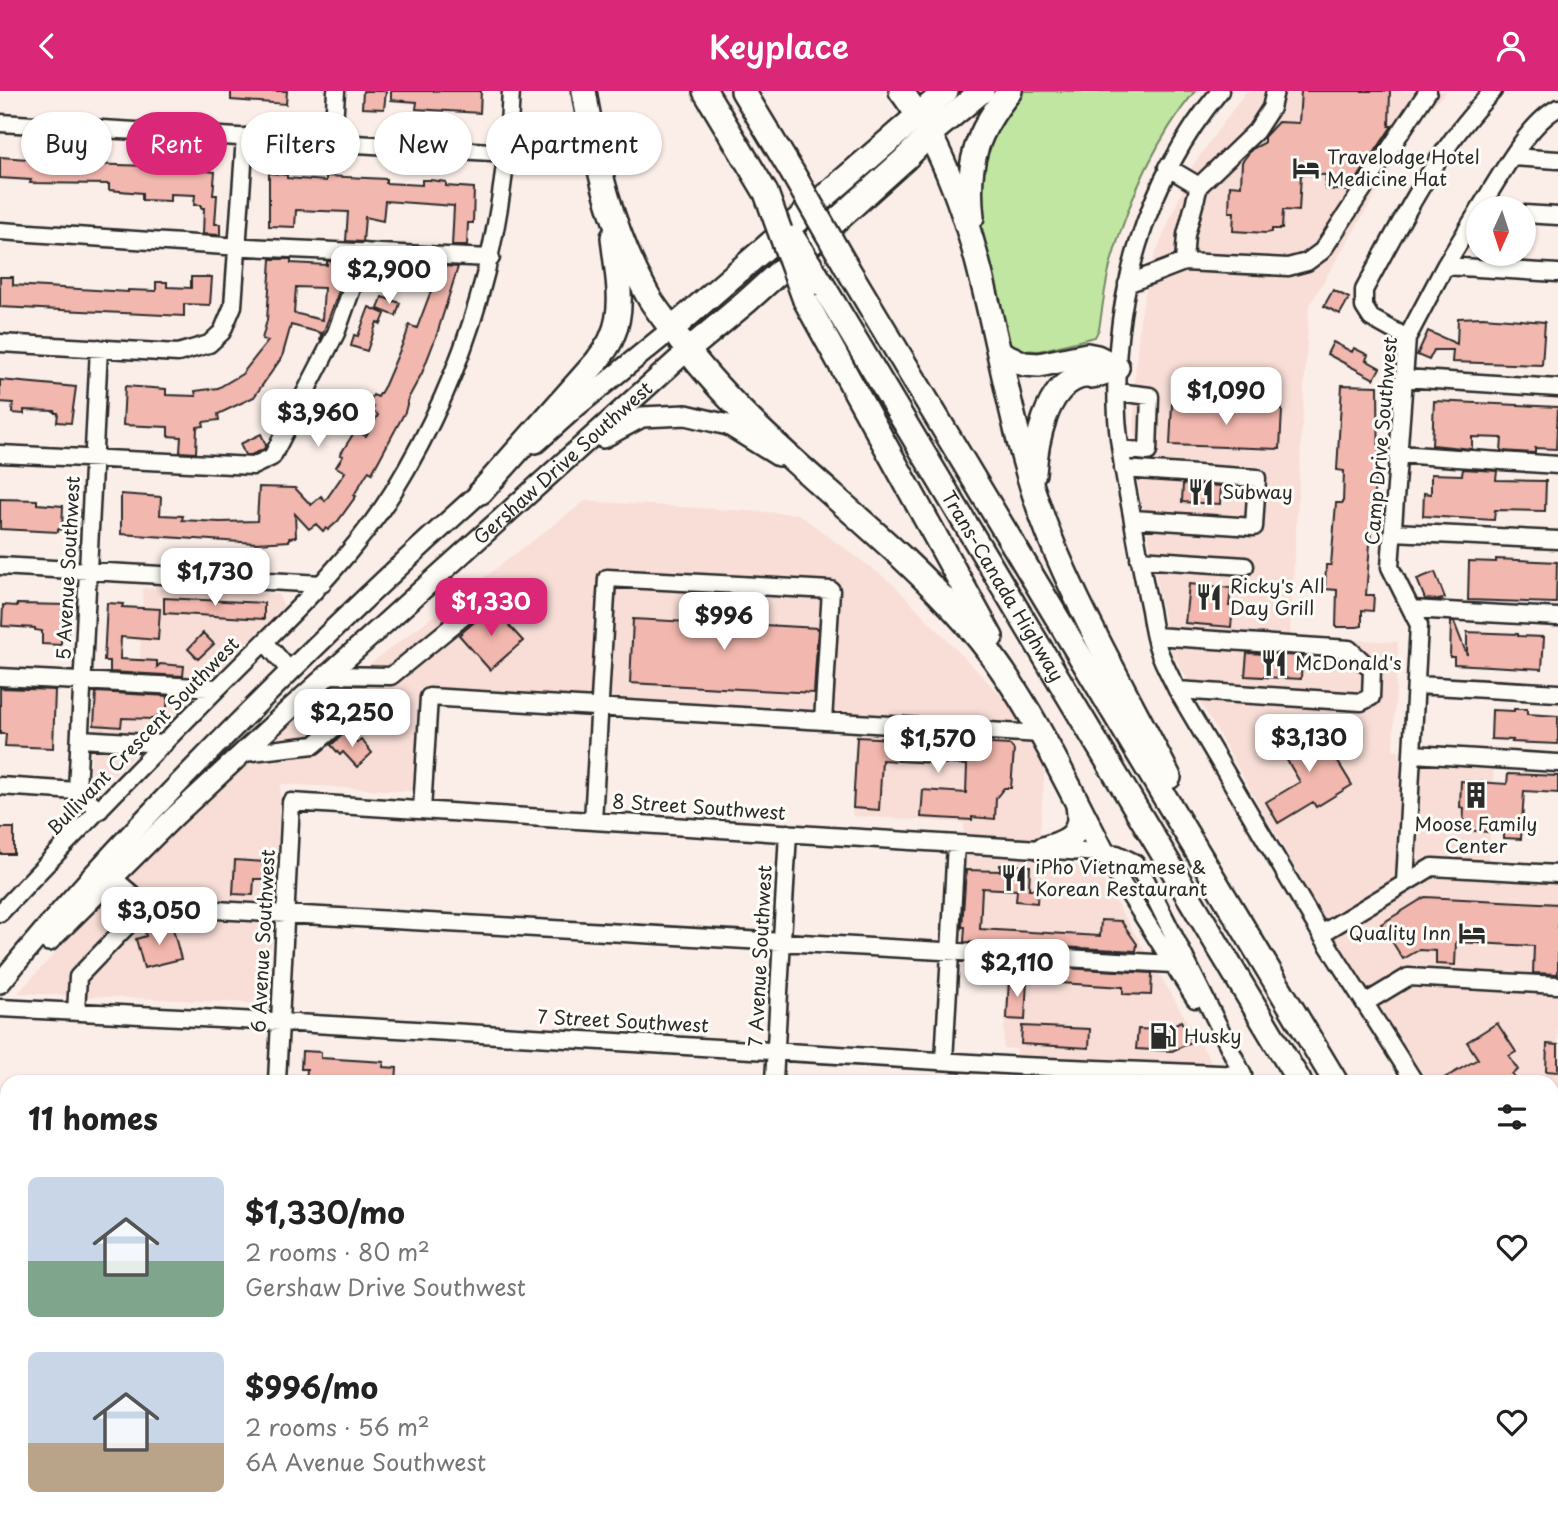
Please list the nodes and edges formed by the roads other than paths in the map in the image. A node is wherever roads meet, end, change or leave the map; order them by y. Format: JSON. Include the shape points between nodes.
{"nodes":[{"id":1,"x":336,"y":91,"type":"edge"},
{"id":2,"x":511,"y":91,"type":"edge"},
{"id":3,"x":584,"y":91,"type":"edge"},
{"id":4,"x":705,"y":91,"type":"edge"},
{"id":5,"x":743,"y":91,"type":"edge"},
{"id":6,"x":752,"y":91,"type":"edge"},
{"id":7,"x":901,"y":91,"type":"edge"},
{"id":8,"x":946,"y":91,"type":"edge"},
{"id":9,"x":982,"y":91,"type":"edge"},
{"id":10,"x":1010,"y":91,"type":"edge"},
{"id":11,"x":1220,"y":91,"type":"edge"},
{"id":12,"x":1275,"y":91,"type":"edge"},
{"id":13,"x":1428,"y":91,"type":"edge"},
{"id":14,"x":1493,"y":91,"type":"edge"},
{"id":15,"x":1558,"y":108,"type":"edge"},
{"id":16,"x":335,"y":112,"type":"edge"},
{"id":17,"x":510,"y":112,"type":"edge"},
{"id":18,"x":0,"y":123,"type":"edge"},
{"id":19,"x":924,"y":125,"type":"junction"},
{"id":20,"x":241,"y":138,"type":"edge"},
{"id":21,"x":360,"y":145,"type":"edge"},
{"id":22,"x":486,"y":152,"type":"edge"},
{"id":23,"x":1513,"y":157,"type":"junction"},
{"id":24,"x":1558,"y":159,"type":"edge"},
{"id":25,"x":1167,"y":167,"type":"junction"},
{"id":26,"x":792,"y":172,"type":"junction"},
{"id":27,"x":242,"y":175,"type":"edge"},
{"id":28,"x":504,"y":175,"type":"edge"},
{"id":29,"x":1199,"y":186,"type":"junction"},
{"id":30,"x":1488,"y":196,"type":"edge"},
{"id":31,"x":1536,"y":215,"type":"edge"},
{"id":32,"x":1558,"y":216,"type":"edge"},
{"id":33,"x":611,"y":217,"type":"junction"},
{"id":34,"x":0,"y":231,"type":"edge"},
{"id":35,"x":1466,"y":231,"type":"edge"},
{"id":36,"x":239,"y":246,"type":"junction"},
{"id":37,"x":365,"y":252,"type":"junction"},
{"id":38,"x":975,"y":255,"type":"junction"},
{"id":39,"x":491,"y":258,"type":"junction"},
{"id":40,"x":1184,"y":262,"type":"junction"},
{"id":41,"x":1445,"y":266,"type":"junction"},
{"id":42,"x":1558,"y":273,"type":"edge"},
{"id":43,"x":1127,"y":284,"type":"junction"},
{"id":44,"x":814,"y":292,"type":"junction"},
{"id":45,"x":672,"y":329,"type":"junction"},
{"id":46,"x":1408,"y":338,"type":"junction"},
{"id":47,"x":0,"y":342,"type":"edge"},
{"id":48,"x":99,"y":348,"type":"junction"},
{"id":49,"x":687,"y":351,"type":"junction"},
{"id":50,"x":999,"y":352,"type":"junction"},
{"id":51,"x":1116,"y":367,"type":"junction"},
{"id":52,"x":1404,"y":378,"type":"junction"},
{"id":53,"x":1558,"y":387,"type":"edge"},
{"id":54,"x":1117,"y":392,"type":"junction"},
{"id":55,"x":1121,"y":449,"type":"junction"},
{"id":56,"x":0,"y":454,"type":"edge"},
{"id":57,"x":1398,"y":454,"type":"junction"},
{"id":58,"x":94,"y":459,"type":"junction"},
{"id":59,"x":1558,"y":465,"type":"edge"},
{"id":60,"x":1123,"y":469,"type":"junction"},
{"id":61,"x":806,"y":474,"type":"junction"},
{"id":62,"x":1032,"y":488,"type":"junction"},
{"id":63,"x":481,"y":492,"type":"junction"},
{"id":64,"x":522,"y":501,"type":"junction"},
{"id":65,"x":1133,"y":519,"type":"junction"},
{"id":66,"x":1393,"y":532,"type":"junction"},
{"id":67,"x":1558,"y":540,"type":"edge"},
{"id":68,"x":1139,"y":559,"type":"junction"},
{"id":69,"x":0,"y":566,"type":"edge"},
{"id":70,"x":1245,"y":566,"type":"dead end"},
{"id":71,"x":90,"y":571,"type":"junction"},
{"id":72,"x":322,"y":584,"type":"junction"},
{"id":73,"x":485,"y":599,"type":"dead end"},
{"id":74,"x":1411,"y":609,"type":"junction"},
{"id":75,"x":1558,"y":617,"type":"edge"},
{"id":76,"x":1155,"y":636,"type":"junction"},
{"id":77,"x":265,"y":642,"type":"junction"},
{"id":78,"x":290,"y":671,"type":"junction"},
{"id":79,"x":328,"y":675,"type":"junction"},
{"id":80,"x":0,"y":677,"type":"edge"},
{"id":81,"x":84,"y":682,"type":"junction"},
{"id":82,"x":1013,"y":685,"type":"junction"},
{"id":83,"x":1417,"y":685,"type":"junction"},
{"id":84,"x":218,"y":688,"type":"junction"},
{"id":85,"x":1177,"y":690,"type":"junction"},
{"id":86,"x":1558,"y":693,"type":"edge"},
{"id":87,"x":600,"y":708,"type":"junction"},
{"id":88,"x":349,"y":715,"type":"dead end"},
{"id":89,"x":823,"y":721,"type":"junction"},
{"id":90,"x":1040,"y":734,"type":"junction"},
{"id":91,"x":80,"y":740,"type":"junction"},
{"id":92,"x":164,"y":744,"type":"junction"},
{"id":93,"x":244,"y":753,"type":"junction"},
{"id":94,"x":1413,"y":754,"type":"junction"},
{"id":95,"x":1558,"y":763,"type":"edge"},
{"id":96,"x":0,"y":786,"type":"edge"},
{"id":97,"x":77,"y":791,"type":"junction"},
{"id":98,"x":291,"y":802,"type":"joint"},
{"id":99,"x":1078,"y":805,"type":"junction"},
{"id":100,"x":100,"y":810,"type":"junction"},
{"id":101,"x":422,"y":810,"type":"junction"},
{"id":102,"x":593,"y":821,"type":"junction"},
{"id":103,"x":788,"y":833,"type":"junction"},
{"id":104,"x":956,"y":844,"type":"junction"},
{"id":105,"x":1043,"y":849,"type":"junction"},
{"id":106,"x":1104,"y":853,"type":"junction"},
{"id":107,"x":1558,"y":874,"type":"edge"},
{"id":108,"x":113,"y":878,"type":"junction"},
{"id":109,"x":1405,"y":883,"type":"junction"},
{"id":110,"x":7,"y":897,"type":"edge"},
{"id":111,"x":146,"y":906,"type":"junction"},
{"id":112,"x":0,"y":913,"type":"edge"},
{"id":113,"x":286,"y":913,"type":"junction"},
{"id":114,"x":1321,"y":934,"type":"junction"},
{"id":115,"x":782,"y":941,"type":"junction"},
{"id":116,"x":1256,"y":948,"type":"junction"},
{"id":117,"x":950,"y":951,"type":"junction"},
{"id":118,"x":1172,"y":964,"type":"junction"},
{"id":119,"x":0,"y":985,"type":"edge"},
{"id":120,"x":1558,"y":985,"type":"edge"},
{"id":121,"x":1365,"y":1003,"type":"junction"},
{"id":122,"x":0,"y":1008,"type":"edge"},
{"id":123,"x":76,"y":1012,"type":"junction"},
{"id":124,"x":280,"y":1022,"type":"junction"},
{"id":125,"x":776,"y":1051,"type":"junction"},
{"id":126,"x":944,"y":1061,"type":"junction"},
{"id":127,"x":1022,"y":1074,"type":"edge"},
{"id":128,"x":277,"y":1075,"type":"edge"},
{"id":129,"x":774,"y":1075,"type":"edge"},
{"id":130,"x":1078,"y":1075,"type":"edge"},
{"id":131,"x":1243,"y":1075,"type":"edge"},
{"id":132,"x":1244,"y":1075,"type":"edge"},
{"id":133,"x":1295,"y":1075,"type":"edge"},
{"id":134,"x":1331,"y":1075,"type":"edge"},
{"id":135,"x":1410,"y":1075,"type":"edge"}],
"edges":[{"from":1,"to":16,"type":"street"},
{"from":2,"to":17,"type":"street","name":"Bullivant Crescent Southwest"},
{"from":3,"to":33,"type":"highway"},
{"from":4,"to":44,"type":"highway","name":"Trans-Canada Highway","bridge":true,"via":[[766,193]]},
{"from":5,"to":26,"type":"highway","name":"Trans-Canada Highway"},
{"from":6,"to":26,"type":"highway"},
{"from":7,"to":19,"type":"highway"},
{"from":8,"to":19,"type":"highway","name":"Gershaw Drive Southwest"},
{"from":9,"to":19,"type":"highway","name":"Gershaw Drive Southwest"},
{"from":10,"to":38,"type":"highway","via":[[988,120],[972,157]]},
{"from":11,"to":25,"type":"street"},
{"from":12,"to":29,"type":"street","via":[[1271,108],[1256,131]]},
{"from":13,"to":40,"type":"street","via":[[1322,251],[1307,263],[1289,267]]},
{"from":14,"to":46,"type":"street","via":[[1430,168],[1364,290],[1364,307],[1371,318]]},
{"from":15,"to":23,"type":"street","name":"Camp Drive Southwest","via":[[1542,119]]},
{"from":18,"to":20,"type":"street"},
{"from":19,"to":38,"type":"highway","via":[[953,185]]},
{"from":19,"to":45,"type":"highway","name":"Gershaw Drive Southwest"},
{"from":19,"to":49,"type":"highway","name":"Gershaw Drive Southwest","via":[[905,159]]},
{"from":21,"to":22,"type":"street"},
{"from":23,"to":24,"type":"street"},
{"from":23,"to":30,"type":"street","name":"Camp Drive Southwest"},
{"from":25,"to":29,"type":"street"},
{"from":25,"to":43,"type":"street"},
{"from":26,"to":116,"type":"highway","name":"Trans-Canada Highway","bridge":true},
{"from":27,"to":36,"type":"street"},
{"from":28,"to":39,"type":"street","name":"Bullivant Crescent Southwest"},
{"from":29,"to":40,"type":"street"},
{"from":31,"to":32,"type":"street"},
{"from":33,"to":45,"type":"highway","via":[[645,291]]},
{"from":33,"to":63,"type":"highway","via":[[619,288],[612,337],[597,361]]},
{"from":34,"to":36,"type":"street"},
{"from":35,"to":41,"type":"street","name":"Camp Drive Southwest"},
{"from":36,"to":37,"type":"street"},
{"from":36,"to":48,"type":"street","via":[[233,306],[222,332],[209,344],[178,353]]},
{"from":37,"to":39,"type":"street"},
{"from":37,"to":58,"type":"street","via":[[336,333],[272,457],[253,466]]},
{"from":38,"to":50,"type":"highway"},
{"from":39,"to":72,"type":"street","name":"Bullivant Crescent Southwest","via":[[461,353],[420,446],[391,494]]},
{"from":40,"to":43,"type":"street"},
{"from":41,"to":42,"type":"street"},
{"from":41,"to":46,"type":"street","name":"Camp Drive Southwest"},
{"from":43,"to":51,"type":"street"},
{"from":44,"to":82,"type":"highway"},
{"from":44,"to":133,"type":"highway","name":"Trans-Canada Highway"},
{"from":45,"to":49,"type":"highway"},
{"from":45,"to":63,"type":"main road","name":"Gershaw Drive Southwest"},
{"from":46,"to":52,"type":"street","name":"Camp Drive Southwest"},
{"from":47,"to":48,"type":"street"},
{"from":48,"to":58,"type":"street","name":"5 Avenue Southwest"},
{"from":49,"to":61,"type":"highway","via":[[743,414]]},
{"from":49,"to":64,"type":"main road","name":"Gershaw Drive Southwest"},
{"from":50,"to":51,"type":"highway","via":[[1024,364],[1087,355]]},
{"from":50,"to":62,"type":"highway"},
{"from":51,"to":54,"type":"street"},
{"from":51,"to":62,"type":"highway","via":[[1079,377],[1055,398],[1040,430]]},
{"from":52,"to":53,"type":"street"},
{"from":52,"to":57,"type":"street","name":"Camp Drive Southwest"},
{"from":54,"to":55,"type":"street"},
{"from":54,"to":55,"type":"street","via":[[1150,397],[1148,452]]},
{"from":55,"to":60,"type":"street"},
{"from":56,"to":58,"type":"street"},
{"from":57,"to":59,"type":"street"},
{"from":57,"to":66,"type":"street","name":"Camp Drive Southwest"},
{"from":58,"to":71,"type":"street","name":"5 Avenue Southwest"},
{"from":60,"to":65,"type":"street"},
{"from":60,"to":65,"type":"street","via":[[1257,478],[1254,527]]},
{"from":61,"to":64,"type":"main road","via":[[728,425],[697,417],[642,417],[605,437]]},
{"from":61,"to":82,"type":"highway","via":[[928,582]]},
{"from":62,"to":116,"type":"highway","via":[[1073,588]]},
{"from":63,"to":78,"type":"main road","name":"Gershaw Drive Southwest"},
{"from":64,"to":79,"type":"main road","name":"Gershaw Drive Southwest"},
{"from":65,"to":68,"type":"street"},
{"from":66,"to":67,"type":"street"},
{"from":66,"to":74,"type":"street","name":"Camp Drive Southwest","via":[[1390,568]]},
{"from":68,"to":70,"type":"street"},
{"from":68,"to":76,"type":"street"},
{"from":69,"to":71,"type":"street"},
{"from":71,"to":72,"type":"street"},
{"from":71,"to":81,"type":"street","name":"5 Avenue Southwest"},
{"from":72,"to":77,"type":"street","name":"Bullivant Crescent Southwest"},
{"from":73,"to":79,"type":"street","via":[[391,676]]},
{"from":74,"to":75,"type":"street"},
{"from":74,"to":83,"type":"street","name":"Camp Drive Southwest","via":[[1419,625]]},
{"from":76,"to":85,"type":"street"},
{"from":76,"to":85,"type":"street","via":[[1349,649],[1366,654],[1381,667],[1380,687],[1366,699]]},
{"from":77,"to":78,"type":"street"},
{"from":77,"to":84,"type":"street","name":"Bullivant Crescent Southwest"},
{"from":78,"to":119,"type":"main road","name":"Gershaw Drive Southwest","via":[[160,800],[44,928]]},
{"from":79,"to":93,"type":"main road","name":"Gershaw Drive Southwest"},
{"from":80,"to":81,"type":"street"},
{"from":81,"to":84,"type":"street"},
{"from":81,"to":91,"type":"street","name":"5 Avenue Southwest"},
{"from":82,"to":90,"type":"highway"},
{"from":83,"to":86,"type":"street"},
{"from":83,"to":94,"type":"street","name":"Camp Drive Southwest"},
{"from":84,"to":92,"type":"street","name":"Bullivant Crescent Southwest"},
{"from":85,"to":114,"type":"street"},
{"from":87,"to":89,"type":"street"},
{"from":87,"to":89,"type":"street","via":[[607,578],[831,590]]},
{"from":87,"to":101,"type":"street","via":[[429,697]]},
{"from":87,"to":102,"type":"street"},
{"from":88,"to":93,"type":"street","via":[[314,745]]},
{"from":89,"to":90,"type":"street"},
{"from":90,"to":99,"type":"highway"},
{"from":91,"to":92,"type":"street"},
{"from":91,"to":97,"type":"street","name":"5 Avenue Southwest"},
{"from":92,"to":100,"type":"street","name":"Bullivant Crescent Southwest"},
{"from":93,"to":108,"type":"main road","name":"Gershaw Drive Southwest"},
{"from":94,"to":95,"type":"street"},
{"from":94,"to":109,"type":"street","name":"Camp Drive Southwest"},
{"from":96,"to":97,"type":"street"},
{"from":97,"to":100,"type":"street"},
{"from":98,"to":101,"type":"street","name":"8 Street Southwest"},
{"from":98,"to":113,"type":"street","name":"6 Avenue Southwest"},
{"from":99,"to":105,"type":"highway","via":[[1080,823],[1073,836]]},
{"from":99,"to":106,"type":"highway"},
{"from":100,"to":110,"type":"street","name":"Bullivant Crescent Southwest"},
{"from":101,"to":102,"type":"street","name":"8 Street Southwest"},
{"from":102,"to":103,"type":"street","name":"8 Street Southwest"},
{"from":103,"to":104,"type":"street","name":"8 Street Southwest"},
{"from":103,"to":115,"type":"street","name":"7 Avenue Southwest"},
{"from":104,"to":105,"type":"street","name":"8 Street Southwest"},
{"from":104,"to":117,"type":"street"},
{"from":105,"to":106,"type":"street","name":"8 Street Southwest"},
{"from":106,"to":118,"type":"street"},
{"from":106,"to":132,"type":"street","name":"8 Street Southwest","via":[[1127,857],[1146,880]]},
{"from":107,"to":109,"type":"street","via":[[1432,867]]},
{"from":108,"to":111,"type":"street"},
{"from":108,"to":119,"type":"main road","name":"Gershaw Drive Southwest"},
{"from":109,"to":114,"type":"street"},
{"from":110,"to":112,"type":"street","name":"Bullivant Crescent Southwest"},
{"from":111,"to":113,"type":"street"},
{"from":111,"to":123,"type":"street","via":[[78,977]]},
{"from":113,"to":115,"type":"street"},
{"from":113,"to":124,"type":"street","name":"6 Avenue Southwest"},
{"from":114,"to":121,"type":"street"},
{"from":115,"to":117,"type":"street"},
{"from":115,"to":125,"type":"street","name":"7 Avenue Southwest"},
{"from":116,"to":134,"type":"highway","name":"Trans-Canada Highway"},
{"from":117,"to":118,"type":"street"},
{"from":117,"to":126,"type":"street"},
{"from":118,"to":131,"type":"street"},
{"from":120,"to":121,"type":"street","via":[[1408,977]]},
{"from":121,"to":135,"type":"street"},
{"from":122,"to":123,"type":"street","name":"7 Street Southwest"},
{"from":123,"to":124,"type":"street","name":"7 Street Southwest"},
{"from":124,"to":125,"type":"street","name":"7 Street Southwest"},
{"from":124,"to":128,"type":"street","name":"6 Avenue Southwest"},
{"from":125,"to":126,"type":"street","name":"7 Street Southwest"},
{"from":125,"to":129,"type":"street","name":"7 Avenue Southwest"},
{"from":126,"to":127,"type":"street","name":"7 Street Southwest"},
{"from":127,"to":130,"type":"street","name":"7 Street Southwest"}]}
